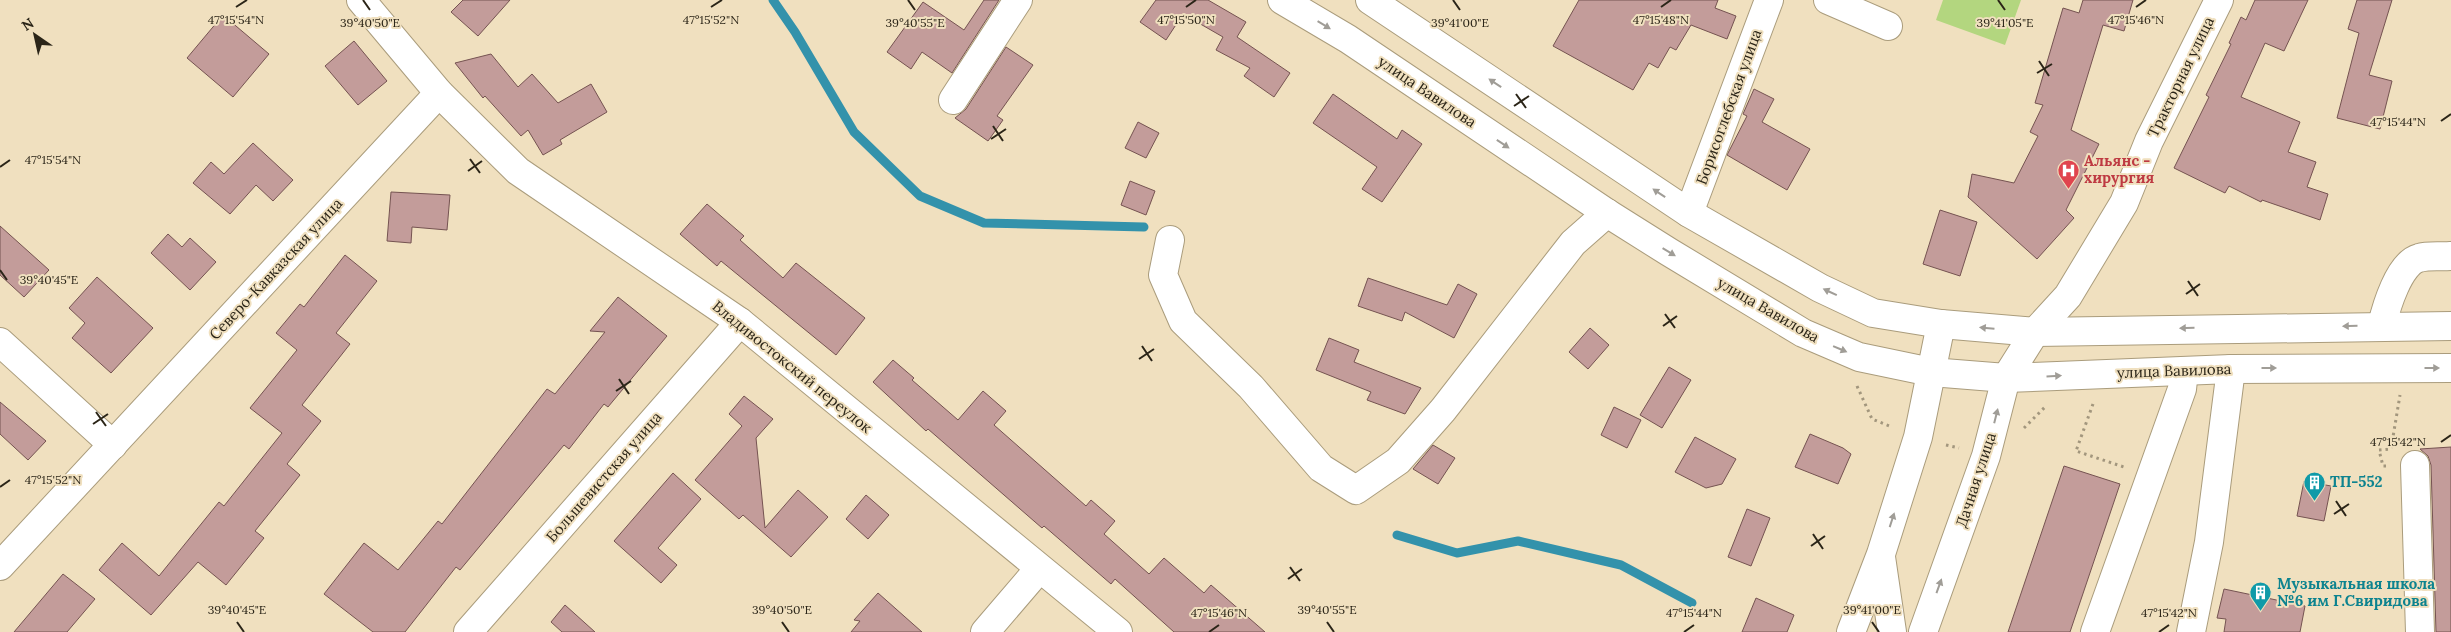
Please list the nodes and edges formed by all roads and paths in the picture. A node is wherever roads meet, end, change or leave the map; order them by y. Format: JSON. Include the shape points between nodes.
{"nodes":[{"id":1,"x":361,"y":0,"type":"edge"},
{"id":2,"x":1018,"y":0,"type":"edge"},
{"id":3,"x":1282,"y":0,"type":"edge"},
{"id":4,"x":1370,"y":0,"type":"edge"},
{"id":5,"x":1769,"y":0,"type":"edge"},
{"id":6,"x":1828,"y":0,"type":"edge"},
{"id":7,"x":2219,"y":0,"type":"edge"},
{"id":8,"x":1888,"y":26,"type":"dead end"},
{"id":9,"x":439,"y":93,"type":"junction"},
{"id":10,"x":953,"y":100,"type":"dead end"},
{"id":11,"x":1607,"y":213,"type":"junction"},
{"id":12,"x":1689,"y":214,"type":"junction"},
{"id":13,"x":1170,"y":240,"type":"dead end"},
{"id":14,"x":2451,"y":256,"type":"edge"},
{"id":15,"x":740,"y":322,"type":"junction"},
{"id":16,"x":1941,"y":324,"type":"junction"},
{"id":17,"x":2382,"y":326,"type":"junction"},
{"id":18,"x":2451,"y":326,"type":"edge"},
{"id":19,"x":2035,"y":332,"type":"junction"},
{"id":20,"x":0,"y":342,"type":"edge"},
{"id":21,"x":2231,"y":368,"type":"junction"},
{"id":22,"x":2451,"y":368,"type":"edge"},
{"id":23,"x":2184,"y":370,"type":"junction"},
{"id":24,"x":1930,"y":372,"type":"junction"},
{"id":25,"x":2006,"y":378,"type":"junction"},
{"id":26,"x":2400,"y":395,"type":"dead end"},
{"id":27,"x":2094,"y":400,"type":"dead end"},
{"id":28,"x":2052,"y":405,"type":"dead end"},
{"id":29,"x":2020,"y":433,"type":"dead end"},
{"id":30,"x":113,"y":445,"type":"junction"},
{"id":31,"x":2415,"y":465,"type":"joint"},
{"id":32,"x":2128,"y":469,"type":"dead end"},
{"id":33,"x":1881,"y":554,"type":"junction"},
{"id":34,"x":0,"y":566,"type":"edge"},
{"id":35,"x":1039,"y":569,"type":"junction"},
{"id":36,"x":468,"y":632,"type":"edge"},
{"id":37,"x":984,"y":632,"type":"edge"},
{"id":38,"x":1118,"y":632,"type":"edge"},
{"id":39,"x":1851,"y":632,"type":"edge"},
{"id":40,"x":1892,"y":632,"type":"edge"},
{"id":41,"x":1923,"y":632,"type":"edge"},
{"id":42,"x":2095,"y":632,"type":"edge"},
{"id":43,"x":2191,"y":632,"type":"edge"},
{"id":44,"x":2420,"y":632,"type":"edge"}],
"edges":[{"from":1,"to":9,"type":"main road","name":"Владивостокский переулок"},
{"from":2,"to":10,"type":"main road"},
{"from":3,"to":11,"type":"main road","name":"улица Вавилова","one_way":true,"via":[[1348,39]]},
{"from":12,"to":4,"type":"main road","one_way":true},
{"from":5,"to":12,"type":"main road","name":"Борисоглебская улица"},
{"from":6,"to":8,"type":"main road"},
{"from":7,"to":19,"type":"main road","name":"Тракторная улица","via":[[2149,142],[2124,203],[2068,296]]},
{"from":9,"to":15,"type":"main road","name":"Владивостокский переулок","via":[[518,171]]},
{"from":9,"to":30,"type":"main road","name":"Северо-Кавказская улица"},
{"from":11,"to":13,"type":"main road","via":[[1573,243],[1443,410],[1398,461],[1356,490],[1321,468],[1251,387],[1183,321],[1163,275]]},
{"from":11,"to":24,"type":"main road","name":"улица Вавилова","one_way":true,"via":[[1803,333],[1859,357]]},
{"from":16,"to":12,"type":"main road","one_way":true,"via":[[1874,313],[1820,288]]},
{"from":14,"to":17,"type":"main road","via":[[2418,258],[2404,270],[2387,304]]},
{"from":15,"to":35,"type":"main road","name":"Владивостокский переулок"},
{"from":15,"to":36,"type":"main road","name":"Большевистская улица"},
{"from":19,"to":16,"type":"main road","one_way":true},
{"from":16,"to":24,"type":"main road"},
{"from":17,"to":18,"type":"main road"},
{"from":17,"to":19,"type":"main road","one_way":true},
{"from":19,"to":25,"type":"main road","name":"Дачная улица"},
{"from":20,"to":30,"type":"main road"},
{"from":21,"to":22,"type":"main road","name":"улица Вавилова","one_way":true},
{"from":21,"to":23,"type":"main road","name":"улица Вавилова"},
{"from":21,"to":43,"type":"main road","via":[[2209,542]]},
{"from":25,"to":23,"type":"main road","name":"улица Вавилова","one_way":true},
{"from":23,"to":42,"type":"main road","via":[[2182,389]]},
{"from":24,"to":25,"type":"main road","name":"улица Вавилова"},
{"from":33,"to":24,"type":"main road","one_way":true,"via":[[1918,437]]},
{"from":41,"to":25,"type":"main road","name":"Дачная улица","one_way":true,"via":[[1986,456]]},
{"from":26,"to":31,"type":"path","via":[[2391,449],[2379,450],[2383,466]]},
{"from":27,"to":32,"type":"path","via":[[2076,451]]},
{"from":28,"to":29,"type":"path","via":[[2042,407]]},
{"from":30,"to":34,"type":"main road","name":"Северо-Кавказская улица"},
{"from":31,"to":44,"type":"main road"},
{"from":33,"to":39,"type":"main road"},
{"from":33,"to":40,"type":"main road"},
{"from":35,"to":37,"type":"main road"},
{"from":35,"to":38,"type":"main road","name":"Владивостокский переулок"}]}
